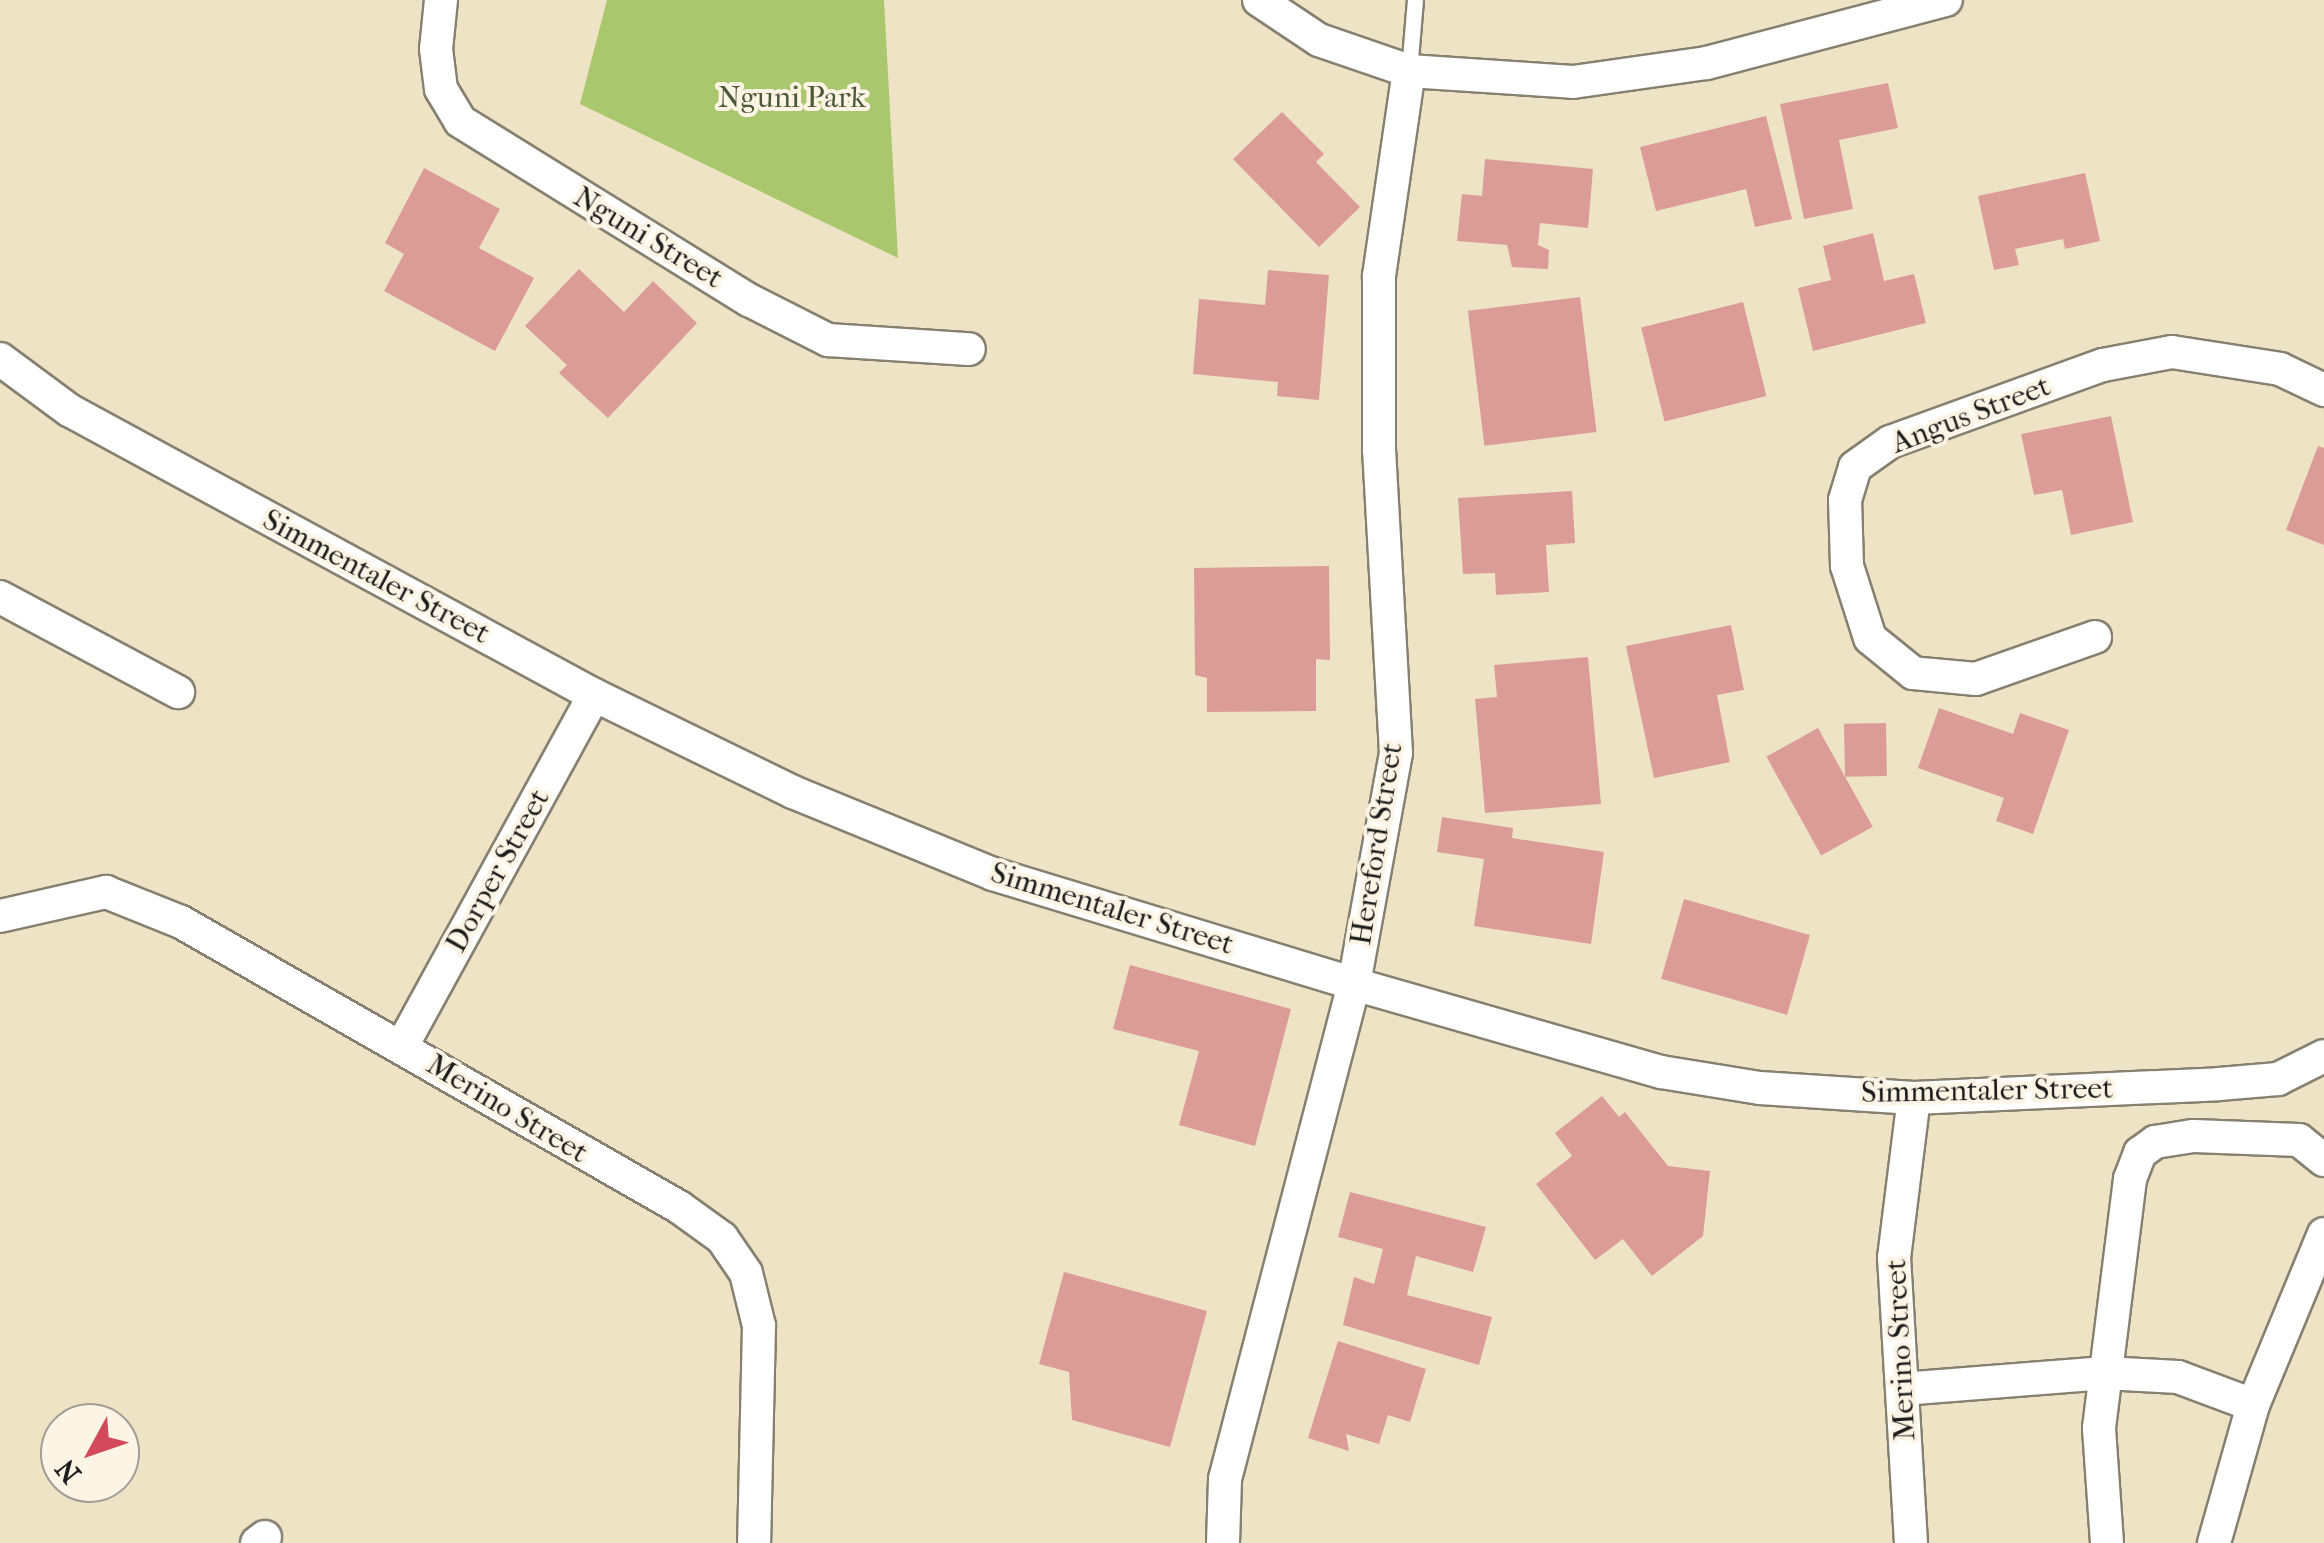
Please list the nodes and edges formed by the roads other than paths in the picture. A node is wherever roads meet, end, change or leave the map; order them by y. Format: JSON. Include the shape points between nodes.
{"nodes":[{"id":1,"x":441,"y":0,"type":"edge"},
{"id":2,"x":1259,"y":0,"type":"edge"},
{"id":3,"x":1415,"y":0,"type":"edge"},
{"id":4,"x":1946,"y":0,"type":"edge"},
{"id":5,"x":1410,"y":71,"type":"junction"},
{"id":6,"x":969,"y":349,"type":"dead end"},
{"id":7,"x":0,"y":359,"type":"edge"},
{"id":8,"x":2324,"y":390,"type":"edge"},
{"id":9,"x":0,"y":597,"type":"edge"},
{"id":10,"x":2095,"y":638,"type":"dead end"},
{"id":11,"x":178,"y":692,"type":"dead end"},
{"id":12,"x":594,"y":696,"type":"junction"},
{"id":13,"x":0,"y":916,"type":"edge"},
{"id":14,"x":1354,"y":984,"type":"junction"},
{"id":15,"x":402,"y":1046,"type":"junction"},
{"id":16,"x":2324,"y":1056,"type":"edge"},
{"id":17,"x":1914,"y":1098,"type":"junction"},
{"id":18,"x":2324,"y":1160,"type":"edge"},
{"id":19,"x":2324,"y":1234,"type":"edge"},
{"id":20,"x":2105,"y":1373,"type":"junction"},
{"id":21,"x":1902,"y":1389,"type":"junction"},
{"id":22,"x":2253,"y":1405,"type":"junction"},
{"id":23,"x":754,"y":1543,"type":"edge"},
{"id":24,"x":1223,"y":1543,"type":"edge"},
{"id":25,"x":1912,"y":1543,"type":"edge"},
{"id":26,"x":2107,"y":1543,"type":"edge"},
{"id":27,"x":2214,"y":1543,"type":"edge"}],
"edges":[{"from":1,"to":6,"type":"street","name":"Nguni Street","via":[[441,88],[460,121],[749,300],[828,340]]},
{"from":2,"to":5,"type":"street","via":[[1319,40]]},
{"from":3,"to":5,"type":"lane"},
{"from":4,"to":5,"type":"street","via":[[1707,63],[1573,82]]},
{"from":5,"to":14,"type":"street","name":"Hereford Street","via":[[1379,276],[1378,450],[1396,753]]},
{"from":7,"to":12,"type":"street","name":"Simmentaler Street","via":[[69,410]]},
{"from":8,"to":10,"type":"street","name":"Angus Street","via":[[2280,370],[2172,352],[2104,365],[1890,442],[1856,467],[1845,500],[1847,566],[1870,638],[1913,673],[1976,679]]},
{"from":9,"to":11,"type":"street"},
{"from":12,"to":14,"type":"street","name":"Simmentaler Street","via":[[793,792],[994,874]]},
{"from":12,"to":15,"type":"street","name":"Dorper Street"},
{"from":13,"to":15,"type":"street","name":"Merino Street","via":[[106,892],[180,922]]},
{"from":14,"to":17,"type":"street","name":"Simmentaler Street","via":[[1662,1072],[1760,1088]]},
{"from":14,"to":24,"type":"street","name":"Hereford Street","via":[[1226,1479]]},
{"from":15,"to":23,"type":"street","name":"Merino Street","via":[[722,1238],[746,1273],[759,1326]]},
{"from":16,"to":17,"type":"street","name":"Simmentaler Street","via":[[2278,1079]]},
{"from":17,"to":21,"type":"street","name":"Merino Street","via":[[1894,1258]]},
{"from":18,"to":20,"type":"street","via":[[2299,1140],[2194,1136],[2155,1142],[2140,1153],[2130,1179]]},
{"from":19,"to":22,"type":"street"},
{"from":20,"to":21,"type":"street"},
{"from":20,"to":22,"type":"street","via":[[2178,1377]]},
{"from":20,"to":26,"type":"street","via":[[2099,1428]]},
{"from":21,"to":25,"type":"street","name":"Merino Street"},
{"from":22,"to":27,"type":"street"}]}
